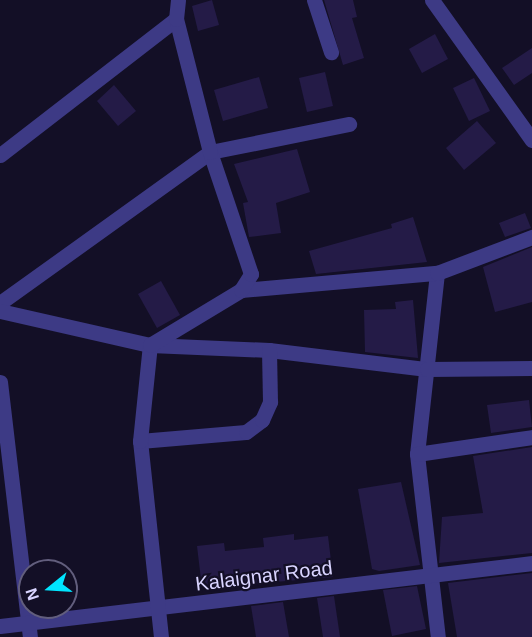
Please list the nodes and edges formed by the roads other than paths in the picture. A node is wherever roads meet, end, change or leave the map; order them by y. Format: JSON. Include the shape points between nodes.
{"nodes":[{"id":1,"x":178,"y":0,"type":"edge"},
{"id":2,"x":314,"y":0,"type":"edge"},
{"id":3,"x":432,"y":0,"type":"edge"},
{"id":4,"x":176,"y":19,"type":"junction"},
{"id":5,"x":331,"y":52,"type":"dead end"},
{"id":6,"x":349,"y":124,"type":"dead end"},
{"id":7,"x":532,"y":140,"type":"edge"},
{"id":8,"x":210,"y":152,"type":"junction"},
{"id":9,"x":0,"y":155,"type":"edge"},
{"id":10,"x":532,"y":237,"type":"edge"},
{"id":11,"x":437,"y":273,"type":"junction"},
{"id":12,"x":240,"y":290,"type":"junction"},
{"id":13,"x":0,"y":303,"type":"edge"},
{"id":14,"x":0,"y":311,"type":"edge"},
{"id":15,"x":150,"y":345,"type":"junction"},
{"id":16,"x":269,"y":350,"type":"junction"},
{"id":17,"x":532,"y":368,"type":"edge"},
{"id":18,"x":427,"y":369,"type":"junction"},
{"id":19,"x":0,"y":382,"type":"edge"},
{"id":20,"x":532,"y":437,"type":"edge"},
{"id":21,"x":140,"y":441,"type":"junction"},
{"id":22,"x":417,"y":454,"type":"junction"},
{"id":23,"x":532,"y":563,"type":"edge"},
{"id":24,"x":431,"y":578,"type":"junction"},
{"id":25,"x":156,"y":610,"type":"junction"},
{"id":26,"x":0,"y":626,"type":"edge"},
{"id":27,"x":28,"y":630,"type":"edge"},
{"id":28,"x":160,"y":637,"type":"edge"},
{"id":29,"x":438,"y":637,"type":"edge"}],
"edges":[{"from":1,"to":4,"type":"street"},
{"from":2,"to":5,"type":"street"},
{"from":3,"to":7,"type":"street"},
{"from":4,"to":8,"type":"street"},
{"from":4,"to":9,"type":"street"},
{"from":6,"to":8,"type":"street"},
{"from":8,"to":12,"type":"street","via":[[251,274]]},
{"from":8,"to":13,"type":"street"},
{"from":10,"to":11,"type":"street"},
{"from":11,"to":12,"type":"street"},
{"from":11,"to":18,"type":"street"},
{"from":12,"to":15,"type":"street"},
{"from":14,"to":15,"type":"street"},
{"from":15,"to":16,"type":"street"},
{"from":15,"to":21,"type":"street"},
{"from":16,"to":18,"type":"street"},
{"from":16,"to":21,"type":"street","via":[[270,402],[262,420],[246,432]]},
{"from":17,"to":18,"type":"street"},
{"from":18,"to":22,"type":"street"},
{"from":19,"to":27,"type":"street"},
{"from":20,"to":22,"type":"street"},
{"from":21,"to":25,"type":"street"},
{"from":22,"to":24,"type":"street"},
{"from":23,"to":24,"type":"street","name":"Kalaignar Road"},
{"from":24,"to":25,"type":"street","name":"Kalaignar Road"},
{"from":24,"to":29,"type":"street"},
{"from":25,"to":27,"type":"street","name":"Kalaignar Road"},
{"from":25,"to":28,"type":"street"},
{"from":26,"to":27,"type":"street","name":"Kalaignar Road"}]}
